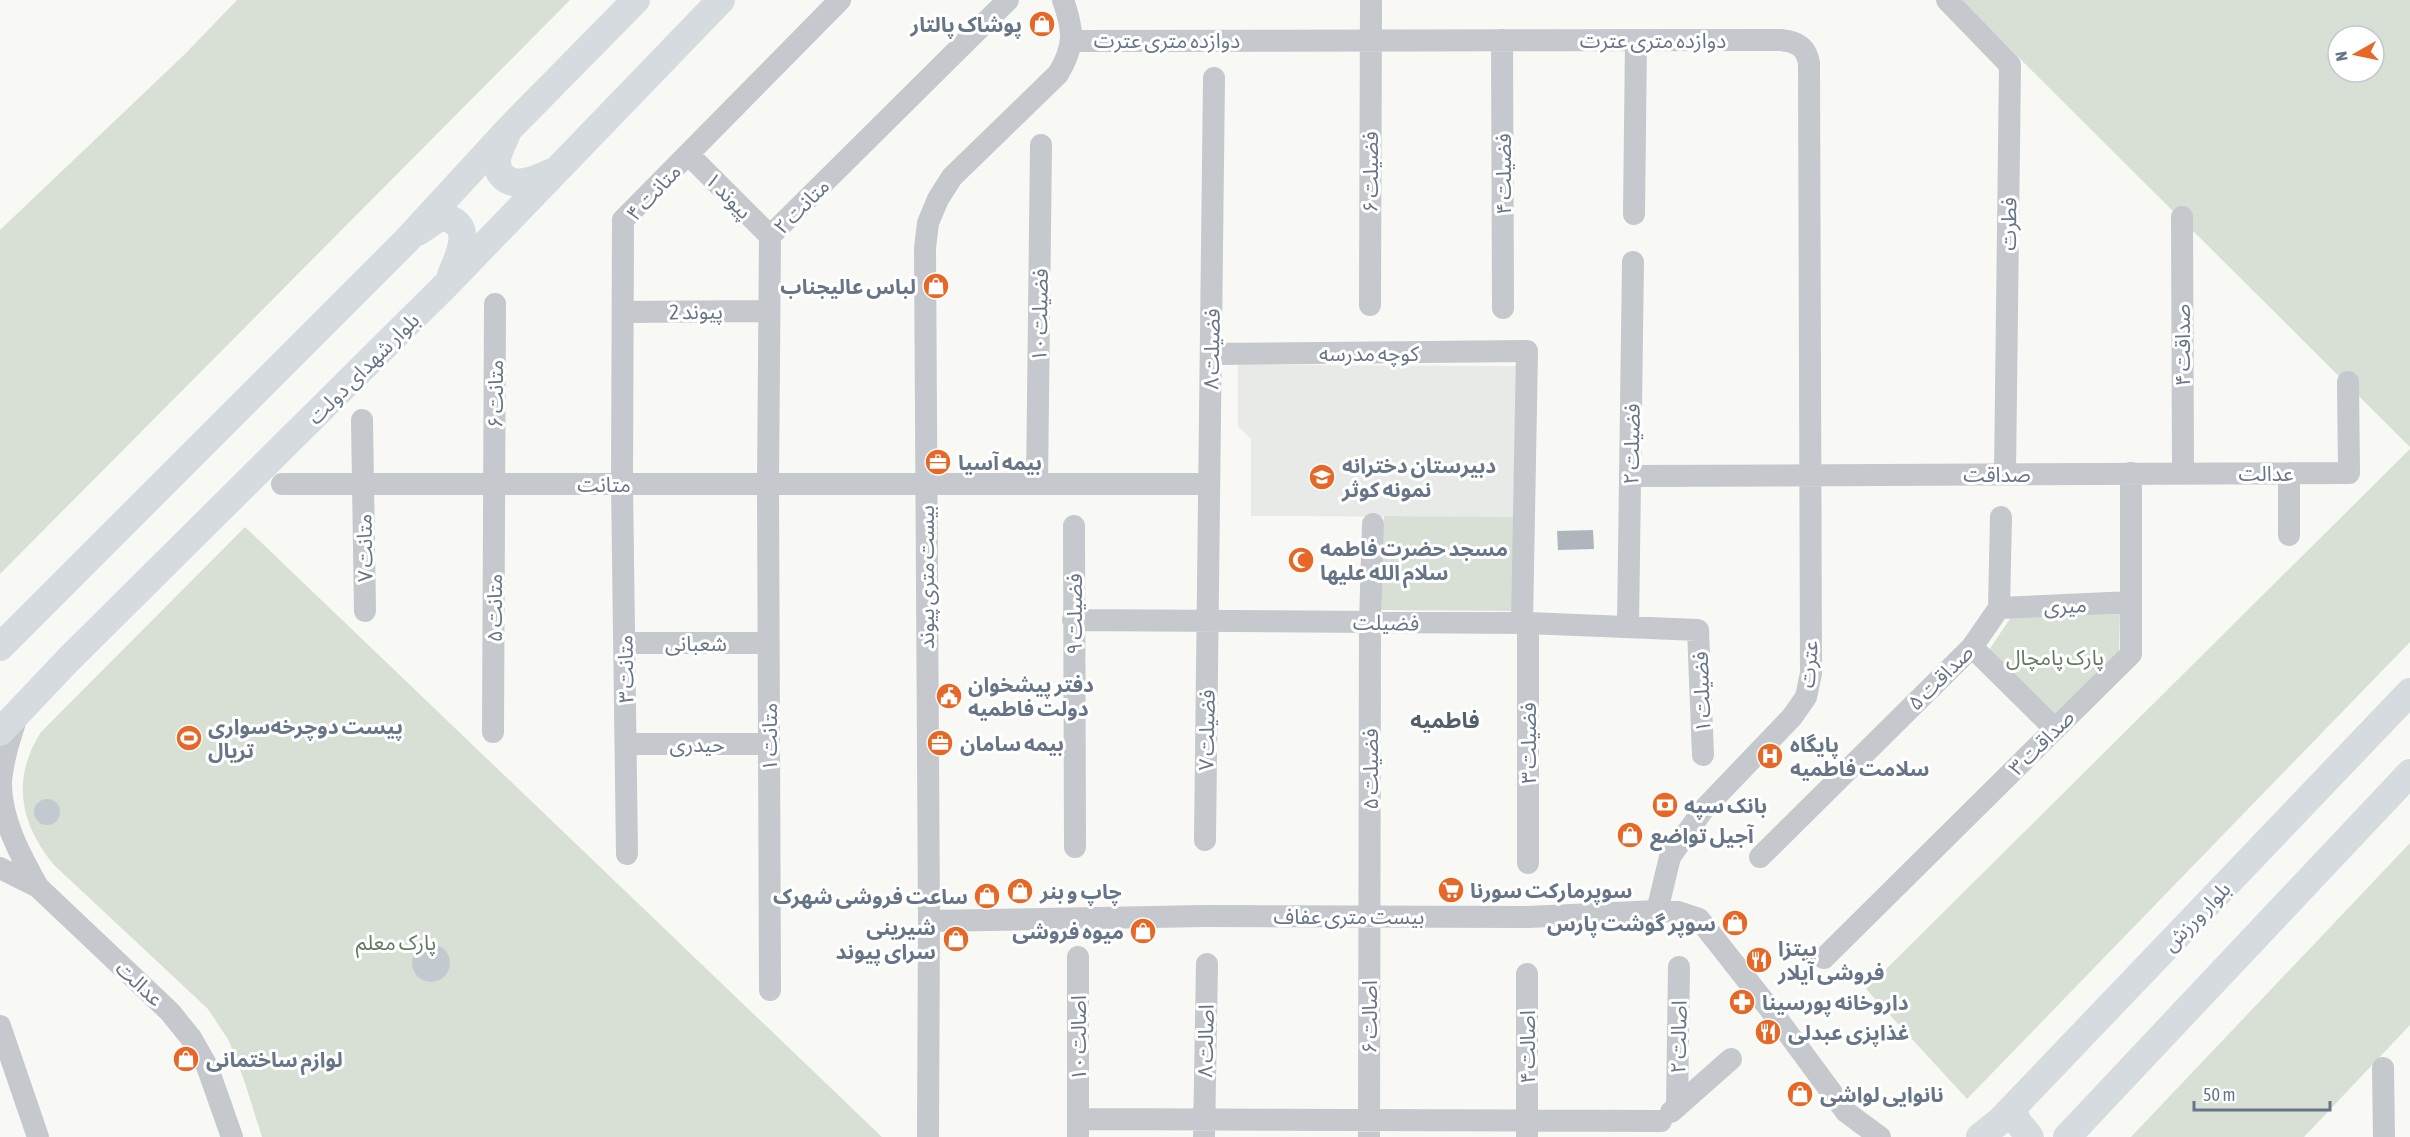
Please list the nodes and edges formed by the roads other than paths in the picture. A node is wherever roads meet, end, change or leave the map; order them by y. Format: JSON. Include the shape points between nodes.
{"nodes":[{"id":1,"x":636,"y":0,"type":"edge"},
{"id":2,"x":721,"y":0,"type":"edge"},
{"id":3,"x":840,"y":0,"type":"edge"},
{"id":4,"x":1008,"y":0,"type":"edge"},
{"id":5,"x":1063,"y":0,"type":"edge"},
{"id":6,"x":1371,"y":0,"type":"edge"},
{"id":7,"x":1947,"y":0,"type":"edge"},
{"id":8,"x":1370,"y":40,"type":"junction"},
{"id":9,"x":1502,"y":40,"type":"junction"},
{"id":10,"x":1636,"y":40,"type":"junction"},
{"id":11,"x":1072,"y":41,"type":"junction"},
{"id":12,"x":1214,"y":78,"type":"dead end"},
{"id":13,"x":510,"y":128,"type":"junction"},
{"id":14,"x":1041,"y":145,"type":"dead end"},
{"id":15,"x":688,"y":154,"type":"junction"},
{"id":16,"x":553,"y":172,"type":"junction"},
{"id":17,"x":1634,"y":214,"type":"dead end"},
{"id":18,"x":2182,"y":217,"type":"dead end"},
{"id":19,"x":770,"y":236,"type":"junction"},
{"id":20,"x":406,"y":241,"type":"junction"},
{"id":21,"x":1633,"y":262,"type":"dead end"},
{"id":22,"x":446,"y":285,"type":"junction"},
{"id":23,"x":495,"y":304,"type":"dead end"},
{"id":24,"x":1370,"y":305,"type":"dead end"},
{"id":25,"x":1503,"y":308,"type":"dead end"},
{"id":26,"x":769,"y":311,"type":"junction"},
{"id":27,"x":623,"y":312,"type":"junction"},
{"id":28,"x":1527,"y":351,"type":"joint"},
{"id":29,"x":1211,"y":354,"type":"junction"},
{"id":30,"x":2348,"y":382,"type":"dead end"},
{"id":31,"x":362,"y":420,"type":"dead end"},
{"id":32,"x":2131,"y":473,"type":"junction"},
{"id":33,"x":2183,"y":473,"type":"junction"},
{"id":34,"x":2289,"y":473,"type":"junction"},
{"id":35,"x":1811,"y":474,"type":"junction"},
{"id":36,"x":2005,"y":474,"type":"junction"},
{"id":37,"x":1631,"y":476,"type":"junction"},
{"id":38,"x":282,"y":484,"type":"dead end"},
{"id":39,"x":363,"y":484,"type":"junction"},
{"id":40,"x":495,"y":484,"type":"junction"},
{"id":41,"x":622,"y":484,"type":"junction"},
{"id":42,"x":768,"y":484,"type":"junction"},
{"id":43,"x":926,"y":484,"type":"junction"},
{"id":44,"x":1037,"y":484,"type":"junction"},
{"id":45,"x":1209,"y":484,"type":"junction"},
{"id":46,"x":2001,"y":517,"type":"dead end"},
{"id":47,"x":1372,"y":524,"type":"dead end"},
{"id":48,"x":1074,"y":526,"type":"dead end"},
{"id":49,"x":2289,"y":535,"type":"dead end"},
{"id":50,"x":2132,"y":602,"type":"junction"},
{"id":51,"x":1999,"y":608,"type":"junction"},
{"id":52,"x":365,"y":611,"type":"dead end"},
{"id":53,"x":1073,"y":620,"type":"junction"},
{"id":54,"x":1208,"y":620,"type":"junction"},
{"id":55,"x":1370,"y":622,"type":"junction"},
{"id":56,"x":1525,"y":623,"type":"junction"},
{"id":57,"x":1628,"y":626,"type":"junction"},
{"id":58,"x":1698,"y":630,"type":"joint"},
{"id":59,"x":624,"y":643,"type":"junction"},
{"id":60,"x":768,"y":643,"type":"junction"},
{"id":61,"x":0,"y":647,"type":"edge"},
{"id":62,"x":1972,"y":647,"type":"junction"},
{"id":63,"x":2410,"y":692,"type":"edge"},
{"id":64,"x":9,"y":722,"type":"edge"},
{"id":65,"x":2055,"y":729,"type":"junction"},
{"id":66,"x":493,"y":732,"type":"dead end"},
{"id":67,"x":626,"y":744,"type":"junction"},
{"id":68,"x":769,"y":744,"type":"junction"},
{"id":69,"x":1703,"y":755,"type":"dead end"},
{"id":70,"x":2410,"y":773,"type":"edge"},
{"id":71,"x":1205,"y":840,"type":"dead end"},
{"id":72,"x":1075,"y":847,"type":"dead end"},
{"id":73,"x":627,"y":854,"type":"dead end"},
{"id":74,"x":1760,"y":857,"type":"dead end"},
{"id":75,"x":1528,"y":863,"type":"dead end"},
{"id":76,"x":0,"y":868,"type":"edge"},
{"id":77,"x":38,"y":887,"type":"junction"},
{"id":78,"x":1657,"y":911,"type":"junction"},
{"id":79,"x":1369,"y":916,"type":"junction"},
{"id":80,"x":929,"y":921,"type":"junction"},
{"id":81,"x":1078,"y":957,"type":"dead end"},
{"id":82,"x":1824,"y":958,"type":"dead end"},
{"id":83,"x":1207,"y":964,"type":"dead end"},
{"id":84,"x":1679,"y":967,"type":"dead end"},
{"id":85,"x":1527,"y":974,"type":"dead end"},
{"id":86,"x":770,"y":990,"type":"dead end"},
{"id":87,"x":0,"y":1026,"type":"edge"},
{"id":88,"x":1731,"y":1059,"type":"dead end"},
{"id":89,"x":2382,"y":1068,"type":"dead end"},
{"id":90,"x":2013,"y":1108,"type":"junction"},
{"id":91,"x":1846,"y":1112,"type":"junction"},
{"id":92,"x":1666,"y":1122,"type":"edge"},
{"id":93,"x":1078,"y":1128,"type":"edge"},
{"id":94,"x":1204,"y":1128,"type":"edge"},
{"id":95,"x":1369,"y":1128,"type":"edge"},
{"id":96,"x":1527,"y":1129,"type":"edge"},
{"id":97,"x":38,"y":1137,"type":"edge"},
{"id":98,"x":232,"y":1137,"type":"edge"},
{"id":99,"x":928,"y":1137,"type":"edge"},
{"id":100,"x":1850,"y":1137,"type":"edge"},
{"id":101,"x":1880,"y":1137,"type":"edge"},
{"id":102,"x":1980,"y":1137,"type":"edge"},
{"id":103,"x":2030,"y":1137,"type":"edge"},
{"id":104,"x":2067,"y":1137,"type":"edge"},
{"id":105,"x":2384,"y":1137,"type":"edge"}],
"edges":[{"from":1,"to":13,"type":"main road"},
{"from":2,"to":16,"type":"main road","name":"بلوار شهدای دولت"},
{"from":3,"to":15,"type":"street","name":"متانت ۴"},
{"from":4,"to":19,"type":"street","name":"متانت ۲"},
{"from":5,"to":11,"type":"street"},
{"from":6,"to":8,"type":"street","name":"فضیلت ۶"},
{"from":7,"to":36,"type":"street","name":"فطرت","via":[[2010,65]]},
{"from":8,"to":9,"type":"street","name":"دوازده متری عترت"},
{"from":8,"to":11,"type":"street","name":"دوازده متری عترت"},
{"from":8,"to":24,"type":"street","name":"فضیلت ۶"},
{"from":9,"to":10,"type":"street","name":"دوازده متری عترت"},
{"from":9,"to":25,"type":"street","name":"فضیلت ۴"},
{"from":10,"to":17,"type":"street"},
{"from":10,"to":35,"type":"street","name":"دوازده متری عترت","via":[[1781,40],[1801,45],[1807,52]]},
{"from":11,"to":43,"type":"street","name":"بیست متری پیوند","via":[[1058,74],[952,177],[928,223]]},
{"from":12,"to":29,"type":"street","name":"فضیلت ۸"},
{"from":13,"to":16,"type":"main road","via":[[498,155],[497,166],[503,178],[513,183],[525,182]]},
{"from":13,"to":20,"type":"main road"},
{"from":14,"to":44,"type":"street","name":"فضیلت ۱۰"},
{"from":15,"to":19,"type":"street","name":"پیوند ۱"},
{"from":15,"to":27,"type":"street","name":"متانت ۴","via":[[623,220]]},
{"from":16,"to":22,"type":"main road","name":"بلوار شهدای دولت"},
{"from":18,"to":33,"type":"street","name":"صداقت ۴"},
{"from":19,"to":26,"type":"street","name":"متانت ۲"},
{"from":20,"to":22,"type":"main road","via":[[440,217],[458,225],[464,235],[461,251]]},
{"from":20,"to":61,"type":"main road"},
{"from":21,"to":37,"type":"street","name":"فضیلت ۲"},
{"from":22,"to":64,"type":"main road","name":"بلوار شهدای دولت"},
{"from":23,"to":40,"type":"street","name":"متانت ۶"},
{"from":26,"to":27,"type":"street","name":"پیوند 2"},
{"from":26,"to":42,"type":"street","name":"متانت ۲"},
{"from":27,"to":41,"type":"street","name":"متانت ۴"},
{"from":28,"to":29,"type":"street","name":"کوچه مدرسه"},
{"from":28,"to":56,"type":"street","name":"فضیلت ۳"},
{"from":29,"to":45,"type":"street","name":"فضیلت ۸"},
{"from":30,"to":34,"type":"street","name":"عدالت","via":[[2349,473]]},
{"from":31,"to":39,"type":"street","name":"متانت ۷"},
{"from":32,"to":33,"type":"street","name":"صداقت"},
{"from":32,"to":36,"type":"street","name":"صداقت"},
{"from":32,"to":50,"type":"street","name":"صداقت ۳"},
{"from":33,"to":34,"type":"street","name":"عدالت"},
{"from":34,"to":49,"type":"street"},
{"from":35,"to":36,"type":"street","name":"صداقت"},
{"from":35,"to":37,"type":"street"},
{"from":35,"to":78,"type":"street","name":"عترت","via":[[1811,673],[1806,697],[1792,717],[1702,810],[1670,857]]},
{"from":37,"to":57,"type":"street","name":"فضیلت ۲"},
{"from":38,"to":39,"type":"street","name":"متانت"},
{"from":39,"to":40,"type":"street","name":"متانت"},
{"from":39,"to":52,"type":"street","name":"متانت ۷"},
{"from":40,"to":41,"type":"street","name":"متانت"},
{"from":40,"to":66,"type":"street","name":"متانت ۵"},
{"from":41,"to":42,"type":"street","name":"متانت"},
{"from":41,"to":59,"type":"street","name":"متانت ۳"},
{"from":42,"to":43,"type":"street","name":"متانت"},
{"from":42,"to":60,"type":"street","name":"متانت ۱"},
{"from":43,"to":44,"type":"street"},
{"from":43,"to":80,"type":"street","name":"بیست متری پیوند"},
{"from":44,"to":45,"type":"street"},
{"from":45,"to":54,"type":"street","name":"فضیلت ۸"},
{"from":46,"to":51,"type":"street"},
{"from":47,"to":55,"type":"street","name":"فضیلت ۵"},
{"from":48,"to":53,"type":"street","name":"فضیلت ۹"},
{"from":50,"to":51,"type":"street","name":"میری"},
{"from":50,"to":65,"type":"street","name":"صداقت ۳","via":[[2131,654]]},
{"from":51,"to":62,"type":"street","name":"صداقت ۵"},
{"from":53,"to":54,"type":"street","name":"فضیلت"},
{"from":53,"to":72,"type":"street","name":"فضیلت ۹"},
{"from":54,"to":55,"type":"street","name":"فضیلت"},
{"from":54,"to":71,"type":"street","name":"فضیلت ۷"},
{"from":55,"to":56,"type":"street","name":"فضیلت"},
{"from":55,"to":79,"type":"street","name":"فضیلت ۵"},
{"from":56,"to":57,"type":"street","name":"فضیلت"},
{"from":56,"to":75,"type":"street","name":"فضیلت ۳"},
{"from":57,"to":58,"type":"street","name":"فضیلت"},
{"from":58,"to":69,"type":"street","name":"فضیلت ۱"},
{"from":59,"to":60,"type":"street","name":"شعبانی"},
{"from":59,"to":67,"type":"street","name":"متانت ۳"},
{"from":60,"to":68,"type":"street","name":"متانت ۱"},
{"from":62,"to":65,"type":"street"},
{"from":62,"to":74,"type":"street","name":"صداقت ۵"},
{"from":63,"to":90,"type":"main road","name":"بلوار ورزش"},
{"from":64,"to":77,"type":"street","via":[[0,784],[3,811]]},
{"from":65,"to":82,"type":"street","name":"صداقت ۳"},
{"from":67,"to":68,"type":"street","name":"حیدری"},
{"from":67,"to":73,"type":"street","name":"متانت ۳"},
{"from":68,"to":86,"type":"street","name":"متانت ۱"},
{"from":70,"to":104,"type":"main road"},
{"from":76,"to":77,"type":"street","name":"عدالت"},
{"from":77,"to":98,"type":"street","name":"عدالت","via":[[170,1012],[191,1038],[207,1065]]},
{"from":78,"to":79,"type":"street","name":"بیست متری عفاف","via":[[1528,917]]},
{"from":78,"to":91,"type":"street","name":"بیست متری عفاف","via":[[1699,919]]},
{"from":79,"to":80,"type":"street","name":"بیست متری عفاف"},
{"from":79,"to":95,"type":"street","name":"اصالت ۶"},
{"from":80,"to":99,"type":"street","name":"بیست متری پیوند"},
{"from":81,"to":93,"type":"street","name":"اصالت ۱۰"},
{"from":83,"to":94,"type":"street","name":"اصالت ۸"},
{"from":84,"to":92,"type":"street","name":"اصالت ۲"},
{"from":85,"to":96,"type":"street","name":"اصالت ۴"},
{"from":87,"to":97,"type":"street"},
{"from":88,"to":92,"type":"street"},
{"from":89,"to":105,"type":"street"},
{"from":90,"to":102,"type":"main road","name":"بلوار ورزش"},
{"from":90,"to":103,"type":"main road","via":[[2017,1121]]},
{"from":91,"to":100,"type":"street"},
{"from":91,"to":101,"type":"street","name":"بیست متری عفاف"},
{"from":92,"to":96,"type":"street"},
{"from":93,"to":94,"type":"street"},
{"from":94,"to":95,"type":"street"},
{"from":95,"to":96,"type":"street"}]}
